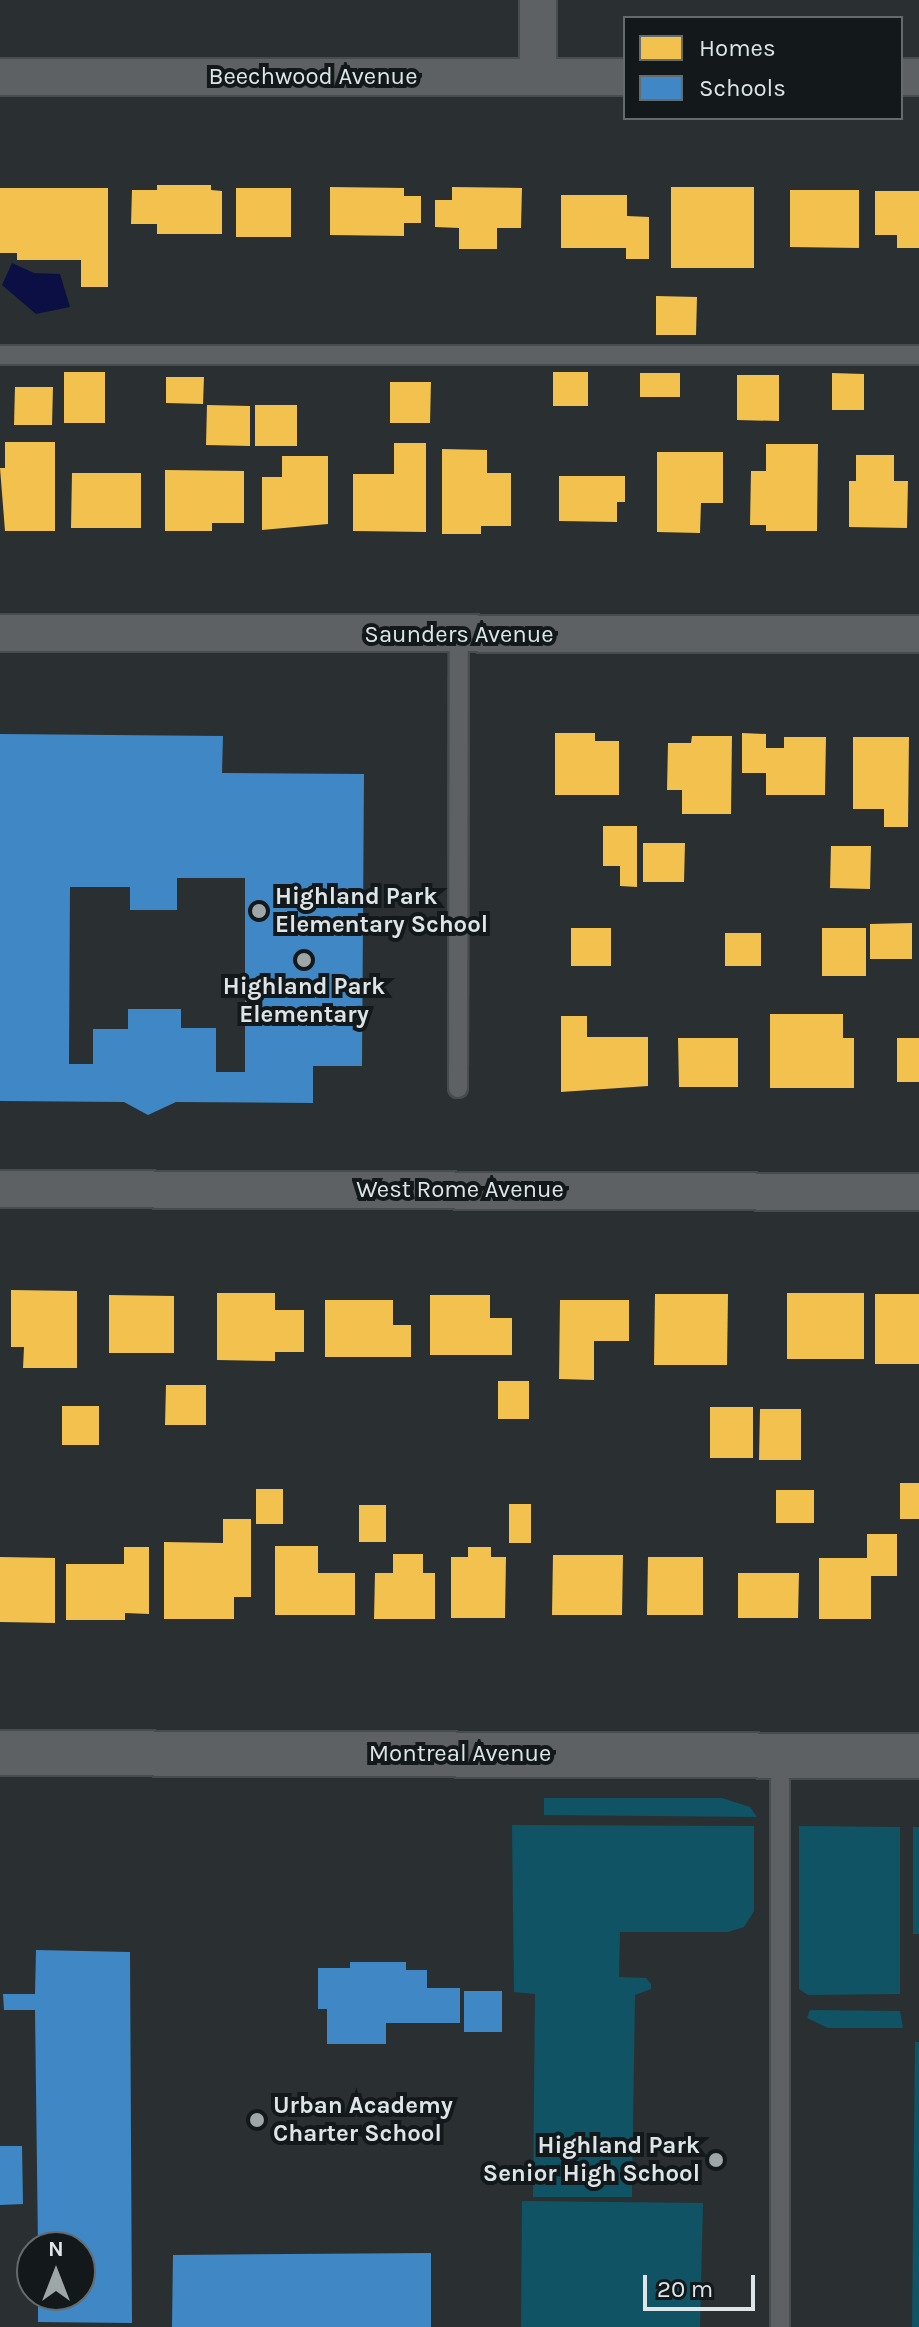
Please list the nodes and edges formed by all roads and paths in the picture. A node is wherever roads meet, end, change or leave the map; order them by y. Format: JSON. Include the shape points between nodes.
{"nodes":[{"id":1,"x":538,"y":0,"type":"edge"},
{"id":2,"x":538,"y":76,"type":"junction"},
{"id":3,"x":0,"y":77,"type":"edge"},
{"id":4,"x":623,"y":77,"type":"edge"},
{"id":5,"x":0,"y":355,"type":"edge"},
{"id":6,"x":919,"y":355,"type":"edge"},
{"id":7,"x":0,"y":633,"type":"edge"},
{"id":8,"x":919,"y":634,"type":"edge"},
{"id":9,"x":459,"y":635,"type":"junction"},
{"id":10,"x":458,"y":1088,"type":"dead end"},
{"id":11,"x":0,"y":1189,"type":"edge"},
{"id":12,"x":919,"y":1192,"type":"edge"},
{"id":13,"x":0,"y":1753,"type":"edge"},
{"id":14,"x":780,"y":1756,"type":"junction"},
{"id":15,"x":919,"y":1756,"type":"edge"},
{"id":16,"x":780,"y":2327,"type":"edge"}],
"edges":[{"from":1,"to":2,"type":"street"},
{"from":2,"to":3,"type":"street","name":"Beechwood Avenue"},
{"from":2,"to":4,"type":"street","name":"Beechwood Avenue"},
{"from":5,"to":6,"type":"lane"},
{"from":7,"to":9,"type":"street","name":"Saunders Avenue"},
{"from":8,"to":9,"type":"street","name":"Saunders Avenue"},
{"from":9,"to":10,"type":"lane"},
{"from":11,"to":12,"type":"street","name":"West Rome Avenue"},
{"from":13,"to":14,"type":"street","name":"Montreal Avenue"},
{"from":14,"to":15,"type":"street","name":"Montreal Avenue"},
{"from":14,"to":16,"type":"lane"}]}
